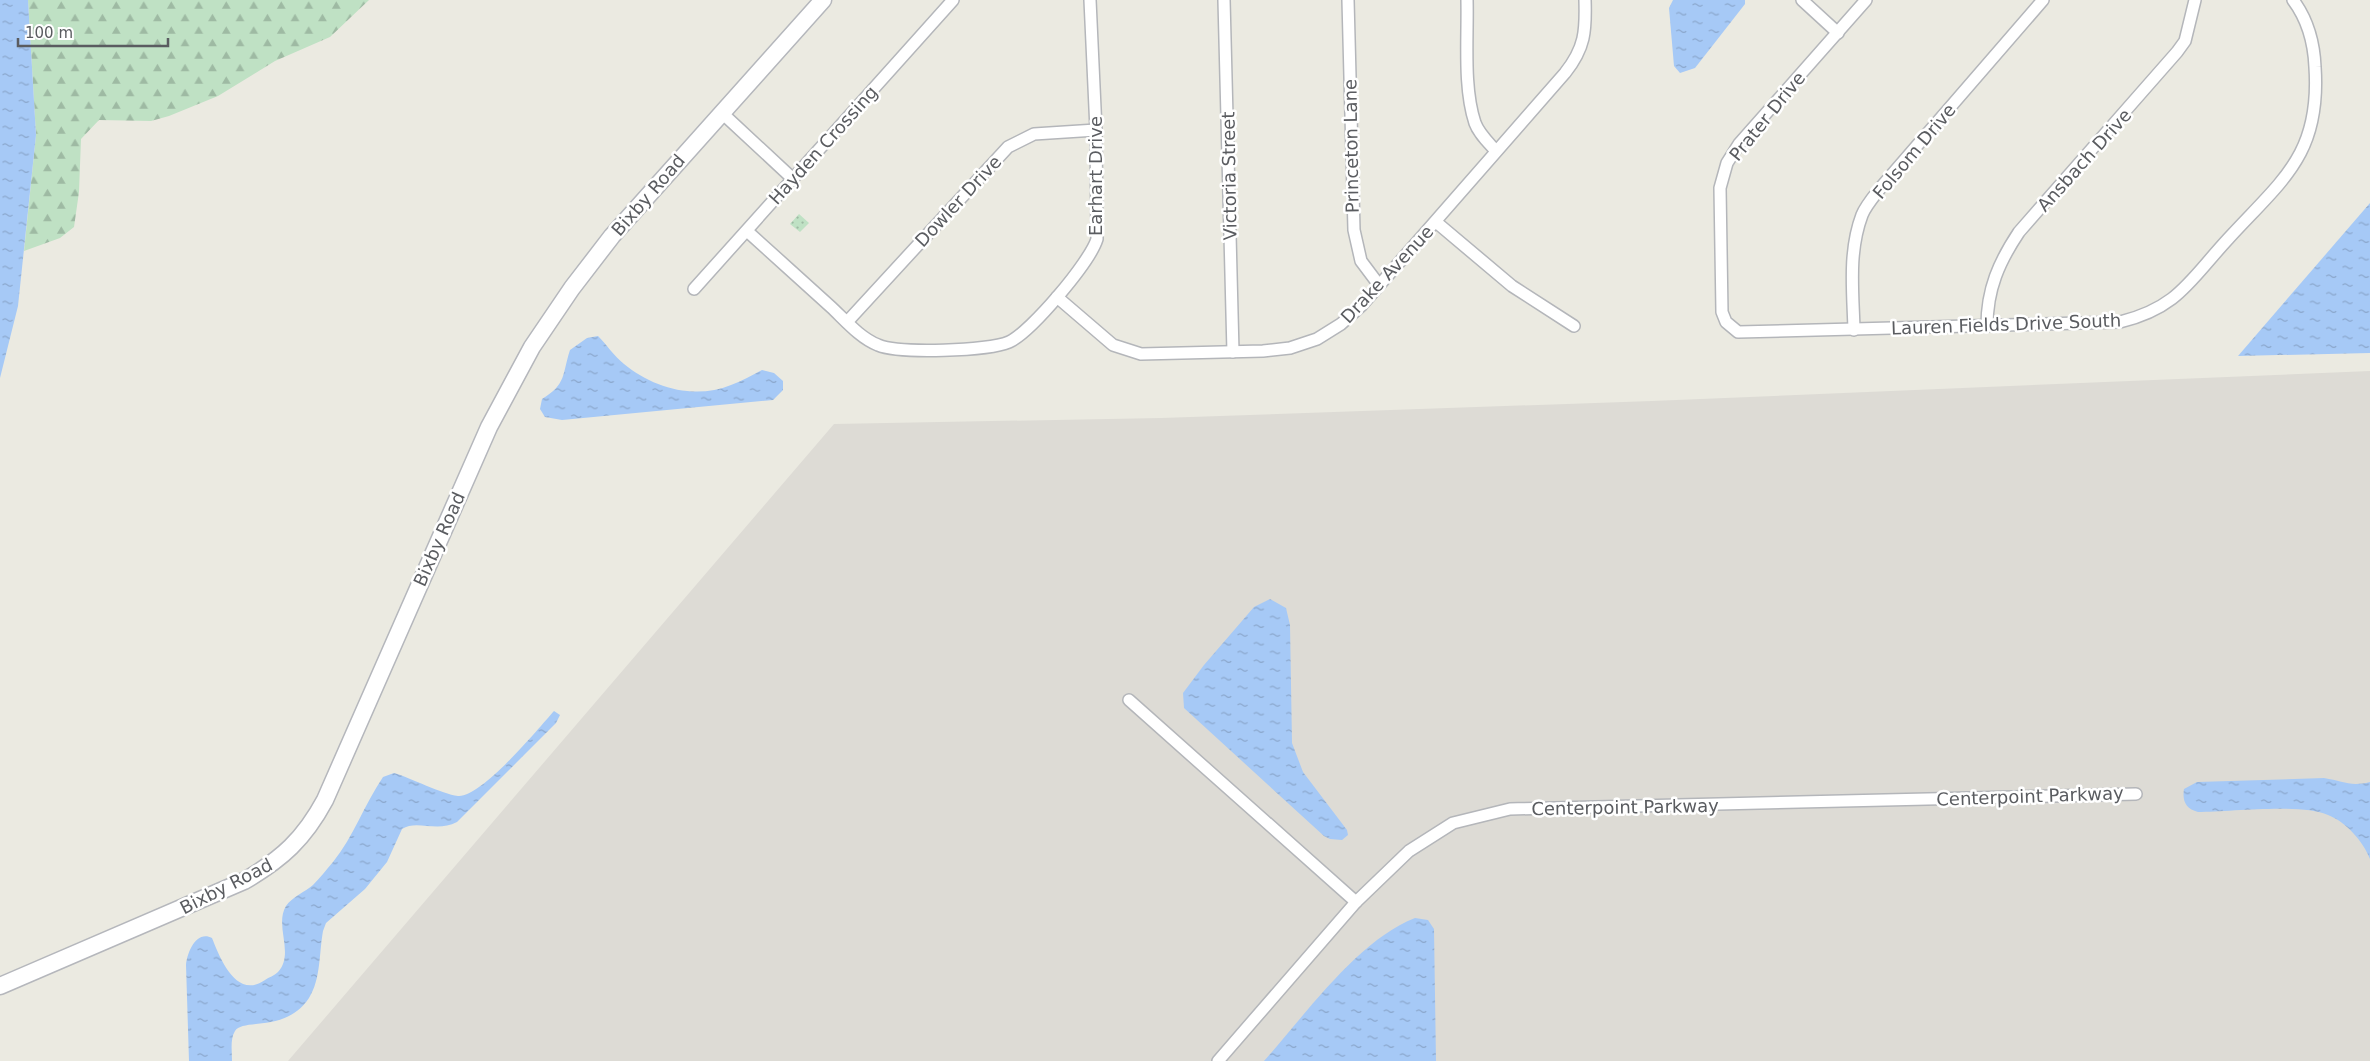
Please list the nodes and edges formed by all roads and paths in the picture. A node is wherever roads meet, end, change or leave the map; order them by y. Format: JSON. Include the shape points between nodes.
{"nodes":[{"id":1,"x":823,"y":0,"type":"edge"},
{"id":2,"x":954,"y":0,"type":"edge"},
{"id":3,"x":1090,"y":0,"type":"edge"},
{"id":4,"x":1224,"y":0,"type":"edge"},
{"id":5,"x":1348,"y":0,"type":"edge"},
{"id":6,"x":1467,"y":0,"type":"edge"},
{"id":7,"x":1585,"y":0,"type":"edge"},
{"id":8,"x":1802,"y":0,"type":"edge"},
{"id":9,"x":1866,"y":0,"type":"edge"},
{"id":10,"x":2043,"y":0,"type":"edge"},
{"id":11,"x":2195,"y":0,"type":"edge"},
{"id":12,"x":2293,"y":0,"type":"edge"},
{"id":13,"x":1838,"y":33,"type":"junction"},
{"id":14,"x":721,"y":112,"type":"junction"},
{"id":15,"x":1096,"y":130,"type":"junction"},
{"id":16,"x":1496,"y":151,"type":"junction"},
{"id":17,"x":792,"y":178,"type":"junction"},
{"id":18,"x":1436,"y":222,"type":"junction"},
{"id":19,"x":747,"y":231,"type":"junction"},
{"id":20,"x":1380,"y":285,"type":"junction"},
{"id":21,"x":694,"y":289,"type":"dead end"},
{"id":22,"x":1056,"y":297,"type":"junction"},
{"id":23,"x":847,"y":322,"type":"junction"},
{"id":24,"x":1574,"y":326,"type":"dead end"},
{"id":25,"x":1987,"y":326,"type":"junction"},
{"id":26,"x":1854,"y":330,"type":"junction"},
{"id":27,"x":1743,"y":333,"type":"joint"},
{"id":28,"x":1233,"y":352,"type":"junction"},
{"id":29,"x":1129,"y":700,"type":"dead end"},
{"id":30,"x":2136,"y":794,"type":"dead end"},
{"id":31,"x":1356,"y":902,"type":"junction"},
{"id":32,"x":0,"y":986,"type":"edge"},
{"id":33,"x":1218,"y":1061,"type":"edge"}],
"edges":[{"from":1,"to":14,"type":"street","name":"Bixby Road"},
{"from":2,"to":17,"type":"street","name":"Hayden Crossing"},
{"from":3,"to":15,"type":"street","name":"Earhart Drive"},
{"from":4,"to":28,"type":"street","name":"Victoria Street"},
{"from":5,"to":20,"type":"street","name":"Princeton Lane","via":[[1354,230],[1361,261]]},
{"from":6,"to":16,"type":"street","via":[[1470,98],[1478,129]]},
{"from":7,"to":16,"type":"street","name":"Drake Avenue","via":[[1585,33],[1574,62]]},
{"from":8,"to":13,"type":"street"},
{"from":9,"to":13,"type":"street","name":"Prater Drive"},
{"from":10,"to":26,"type":"street","name":"Folsom Drive","via":[[1882,186],[1863,213],[1852,264]]},
{"from":11,"to":25,"type":"street","name":"Ansbach Drive","via":[[2185,41],[2177,52],[2019,232],[2001,259],[1990,293]]},
{"from":12,"to":25,"type":"street","name":"Lauren Fields Drive South","via":[[2306,20],[2315,58],[2316,105],[2308,139],[2302,154],[2284,178],[2199,273],[2163,306],[2120,322]]},
{"from":13,"to":27,"type":"street","name":"Prater Drive","via":[[1739,144],[1727,163],[1720,188],[1722,312],[1729,326]]},
{"from":14,"to":17,"type":"street"},
{"from":14,"to":32,"type":"street","name":"Bixby Road","via":[[607,242],[561,302],[522,363],[489,426],[325,800],[300,838],[273,863],[244,881]]},
{"from":15,"to":22,"type":"street","name":"Earhart Drive","via":[[1097,239],[1086,260]]},
{"from":15,"to":23,"type":"street","name":"Dowler Drive","via":[[1034,134],[1008,147]]},
{"from":16,"to":18,"type":"street","name":"Drake Avenue"},
{"from":17,"to":19,"type":"street","name":"Hayden Crossing"},
{"from":18,"to":20,"type":"street","name":"Drake Avenue"},
{"from":18,"to":24,"type":"street","via":[[1512,286]]},
{"from":19,"to":21,"type":"street","name":"Hayden Crossing"},
{"from":19,"to":23,"type":"street","name":"Earhart Drive"},
{"from":20,"to":28,"type":"street","name":"Drake Avenue","via":[[1341,324],[1317,339],[1290,348]]},
{"from":22,"to":23,"type":"street","name":"Earhart Drive","via":[[1018,336],[994,346],[887,348],[877,345]]},
{"from":22,"to":28,"type":"street","name":"Drake Avenue","via":[[1113,345],[1126,351],[1141,354]]},
{"from":25,"to":26,"type":"street","name":"Lauren Fields Drive South"},
{"from":26,"to":27,"type":"street","name":"Lauren Fields Drive South"},
{"from":29,"to":31,"type":"street"},
{"from":30,"to":31,"type":"street","name":"Centerpoint Parkway","via":[[1510,809],[1465,819],[1442,830],[1409,851]]},
{"from":31,"to":33,"type":"street","name":"Centerpoint Parkway"}]}
